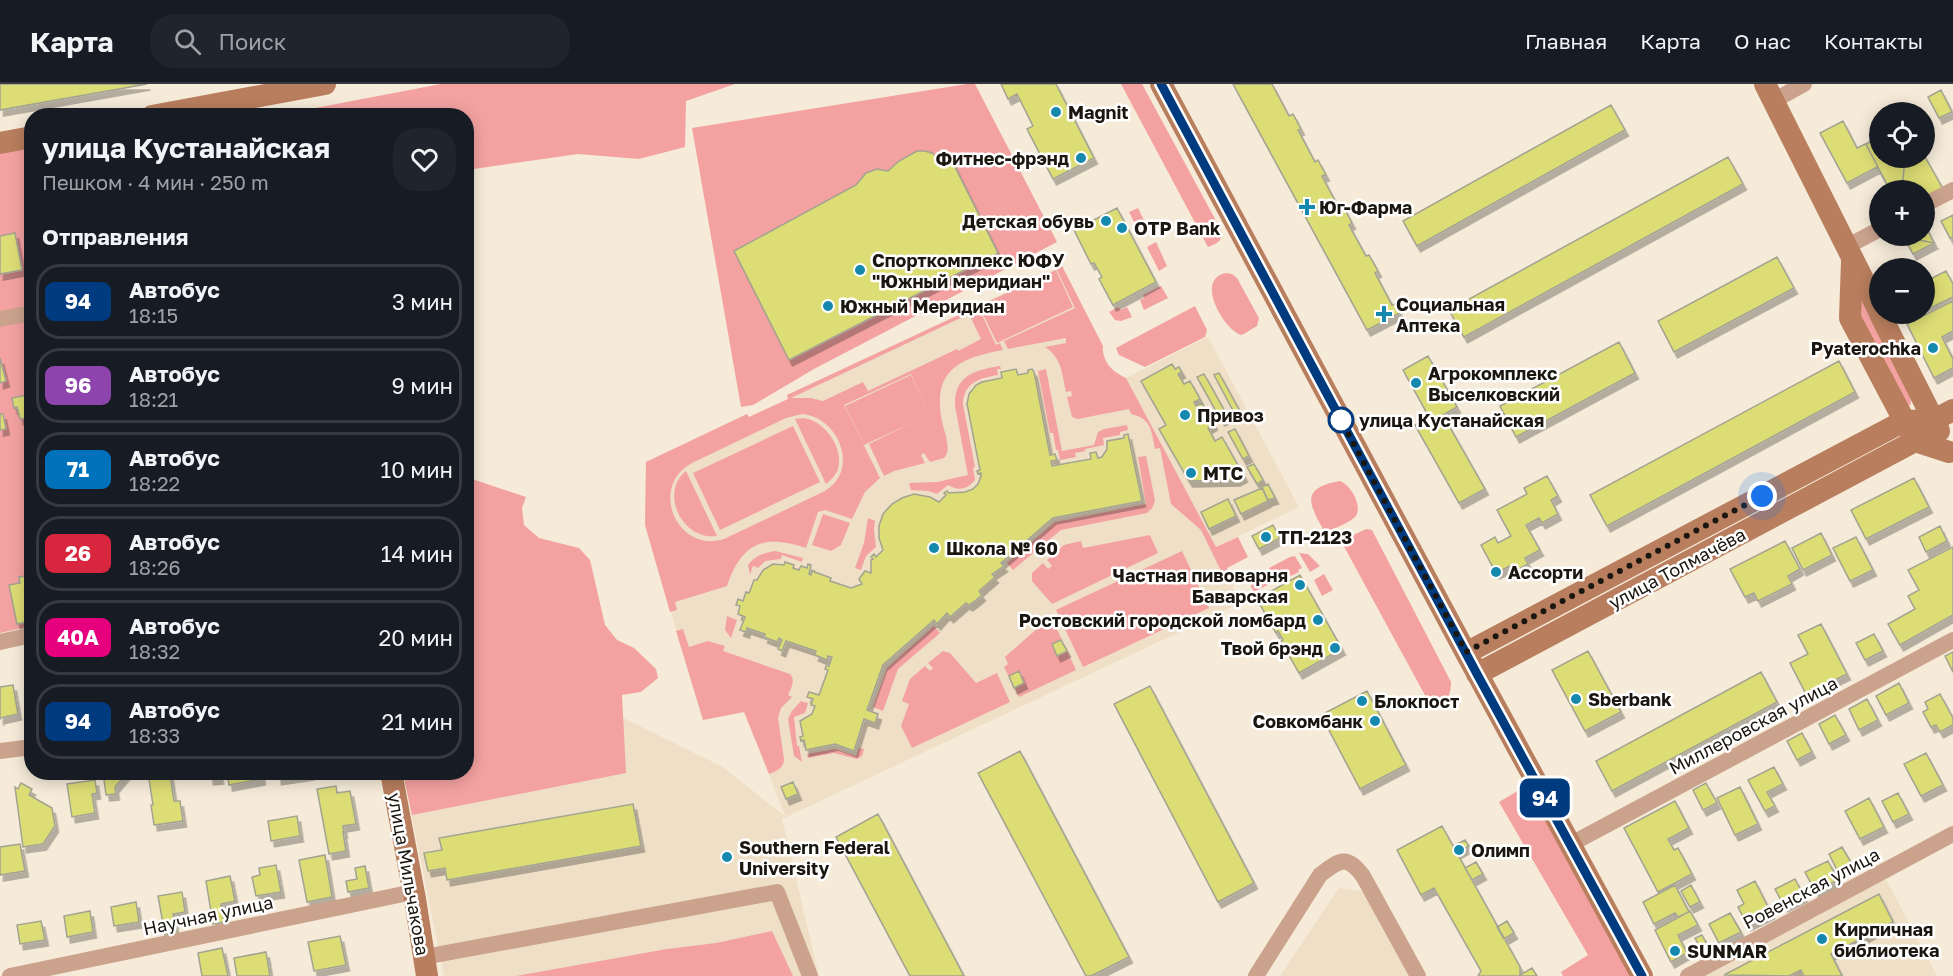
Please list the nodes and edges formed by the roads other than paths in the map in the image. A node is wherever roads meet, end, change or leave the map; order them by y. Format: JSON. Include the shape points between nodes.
{"nodes":[{"id":1,"x":325,"y":84,"type":"edge"},
{"id":2,"x":1161,"y":84,"type":"edge"},
{"id":3,"x":1804,"y":84,"type":"edge"},
{"id":4,"x":1769,"y":92,"type":"edge"},
{"id":5,"x":251,"y":99,"type":"edge"},
{"id":6,"x":199,"y":108,"type":"edge"},
{"id":7,"x":24,"y":138,"type":"edge"},
{"id":8,"x":0,"y":143,"type":"edge"},
{"id":9,"x":1953,"y":190,"type":"edge"},
{"id":10,"x":1935,"y":199,"type":"edge"},
{"id":11,"x":1869,"y":238,"type":"edge"},
{"id":12,"x":1849,"y":253,"type":"junction"},
{"id":13,"x":1869,"y":292,"type":"edge"},
{"id":14,"x":24,"y":315,"type":"edge"},
{"id":15,"x":0,"y":320,"type":"edge"},
{"id":16,"x":1887,"y":324,"type":"edge"},
{"id":17,"x":1943,"y":415,"type":"edge"},
{"id":18,"x":1904,"y":421,"type":"junction"},
{"id":19,"x":1915,"y":441,"type":"junction"},
{"id":20,"x":1951,"y":455,"type":"edge"},
{"id":21,"x":24,"y":637,"type":"edge"},
{"id":22,"x":1953,"y":640,"type":"edge"},
{"id":23,"x":0,"y":642,"type":"edge"},
{"id":24,"x":1466,"y":652,"type":"junction"},
{"id":25,"x":1477,"y":674,"type":"junction"},
{"id":26,"x":24,"y":748,"type":"edge"},
{"id":27,"x":0,"y":751,"type":"edge"},
{"id":28,"x":392,"y":780,"type":"edge"},
{"id":29,"x":1953,"y":834,"type":"edge"},
{"id":30,"x":1571,"y":844,"type":"junction"},
{"id":31,"x":413,"y":892,"type":"junction"},
{"id":32,"x":425,"y":967,"type":"edge"},
{"id":33,"x":10,"y":976,"type":"edge"},
{"id":34,"x":810,"y":976,"type":"edge"},
{"id":35,"x":1256,"y":976,"type":"edge"},
{"id":36,"x":1418,"y":976,"type":"edge"},
{"id":37,"x":1642,"y":976,"type":"edge"},
{"id":38,"x":1688,"y":976,"type":"edge"}],
"edges":[{"from":1,"to":5,"type":"street"},
{"from":2,"to":24,"type":"street"},
{"from":3,"to":4,"type":"street"},
{"from":4,"to":12,"type":"street"},
{"from":5,"to":6,"type":"street"},
{"from":7,"to":8,"type":"street"},
{"from":9,"to":10,"type":"street"},
{"from":11,"to":12,"type":"street"},
{"from":12,"to":13,"type":"street"},
{"from":12,"to":18,"type":"street","via":[[1850,318]]},
{"from":14,"to":15,"type":"street"},
{"from":16,"to":17,"type":"street"},
{"from":17,"to":18,"type":"street","name":"улица Толмачёва"},
{"from":17,"to":19,"type":"street","name":"улица Толмачёва"},
{"from":17,"to":20,"type":"street"},
{"from":18,"to":19,"type":"street"},
{"from":18,"to":24,"type":"street","name":"улица Толмачёва"},
{"from":19,"to":20,"type":"street"},
{"from":19,"to":25,"type":"street","name":"улица Толмачёва"},
{"from":21,"to":23,"type":"street"},
{"from":22,"to":30,"type":"street","name":"Миллеровская улица"},
{"from":24,"to":25,"type":"street"},
{"from":25,"to":30,"type":"street"},
{"from":26,"to":27,"type":"street"},
{"from":28,"to":31,"type":"street","name":"улица Мильчакова"},
{"from":29,"to":38,"type":"street","name":"Ровенская улица"},
{"from":30,"to":37,"type":"street"},
{"from":31,"to":32,"type":"street","name":"улица Мильчакова"},
{"from":31,"to":33,"type":"street","name":"Научная улица"},
{"from":32,"to":34,"type":"street","via":[[777,892]]},
{"from":35,"to":36,"type":"street","via":[[1320,875],[1344,861],[1354,864],[1363,876]]}]}
